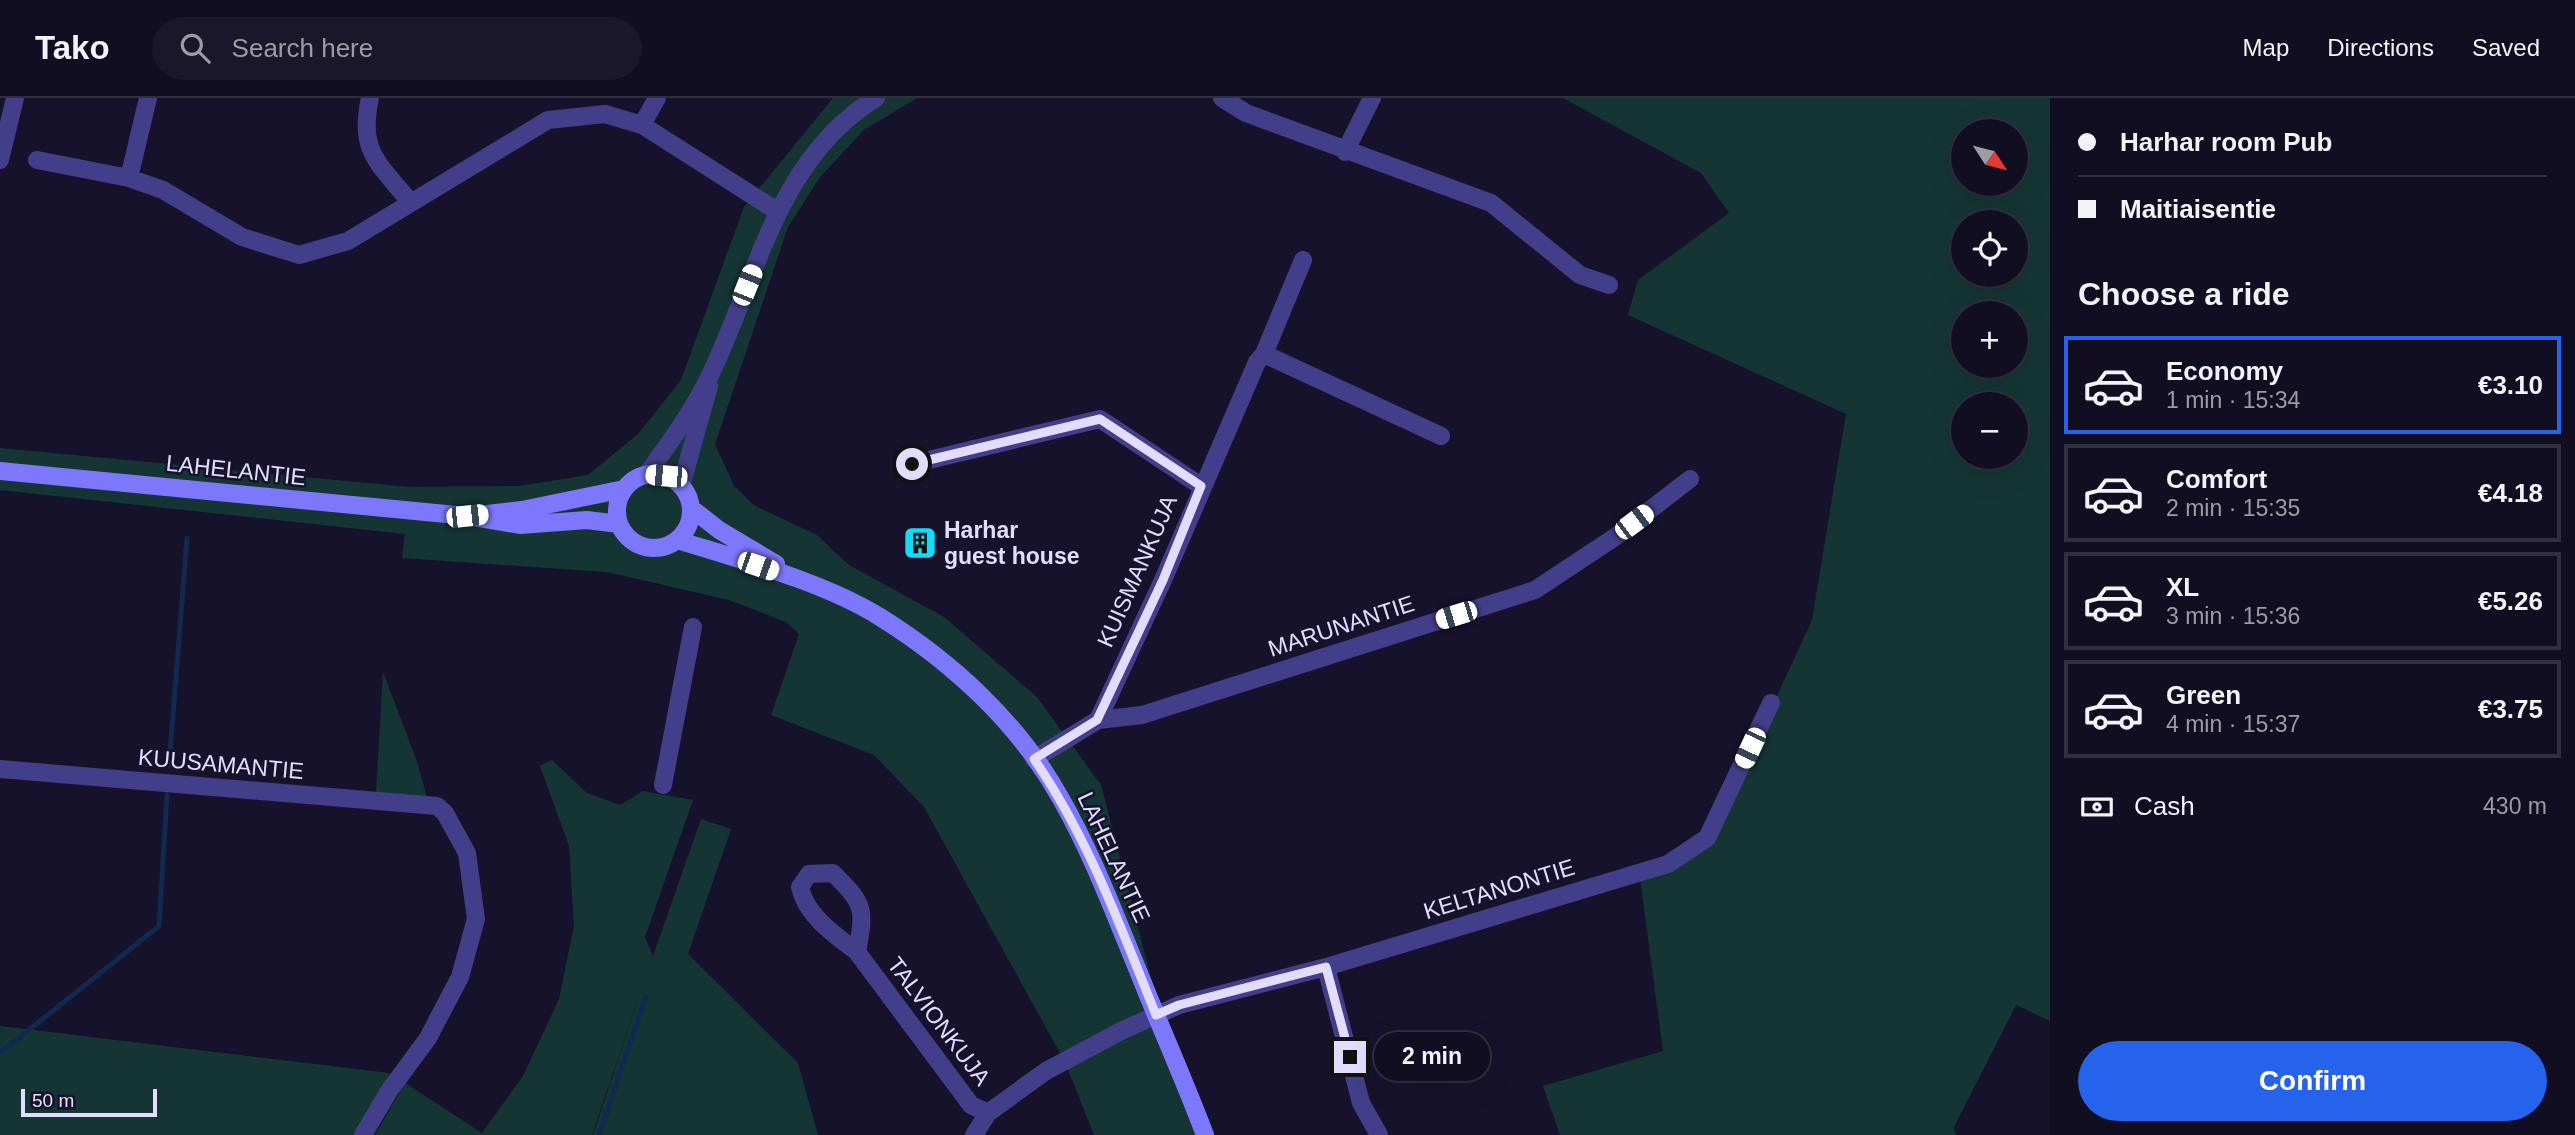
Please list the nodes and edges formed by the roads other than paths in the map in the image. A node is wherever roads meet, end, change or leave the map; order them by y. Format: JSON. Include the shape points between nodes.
{"nodes":[{"id":1,"x":15,"y":98,"type":"edge"},
{"id":2,"x":148,"y":98,"type":"edge"},
{"id":3,"x":370,"y":98,"type":"edge"},
{"id":4,"x":657,"y":98,"type":"edge"},
{"id":5,"x":876,"y":98,"type":"edge"},
{"id":6,"x":1222,"y":98,"type":"edge"},
{"id":7,"x":1372,"y":98,"type":"edge"},
{"id":8,"x":642,"y":125,"type":"junction"},
{"id":9,"x":1345,"y":152,"type":"junction"},
{"id":10,"x":0,"y":160,"type":"edge"},
{"id":11,"x":37,"y":160,"type":"dead end"},
{"id":12,"x":129,"y":178,"type":"junction"},
{"id":13,"x":410,"y":202,"type":"junction"},
{"id":14,"x":777,"y":211,"type":"junction"},
{"id":15,"x":1303,"y":260,"type":"dead end"},
{"id":16,"x":1609,"y":285,"type":"dead end"},
{"id":17,"x":1264,"y":354,"type":"junction"},
{"id":18,"x":712,"y":372,"type":"junction"},
{"id":19,"x":1441,"y":436,"type":"dead end"},
{"id":20,"x":912,"y":464,"type":"dead end"},
{"id":21,"x":0,"y":471,"type":"edge"},
{"id":22,"x":648,"y":474,"type":"junction"},
{"id":23,"x":1690,"y":479,"type":"dead end"},
{"id":24,"x":681,"y":486,"type":"junction"},
{"id":25,"x":1201,"y":486,"type":"junction"},
{"id":26,"x":624,"y":489,"type":"junction"},
{"id":27,"x":691,"y":508,"type":"junction"},
{"id":28,"x":467,"y":516,"type":"junction"},
{"id":29,"x":619,"y":524,"type":"junction"},
{"id":30,"x":677,"y":540,"type":"junction"},
{"id":31,"x":806,"y":583,"type":"junction"},
{"id":32,"x":693,"y":627,"type":"dead end"},
{"id":33,"x":1771,"y":703,"type":"dead end"},
{"id":34,"x":1097,"y":720,"type":"junction"},
{"id":35,"x":1034,"y":759,"type":"junction"},
{"id":36,"x":0,"y":769,"type":"edge"},
{"id":37,"x":663,"y":785,"type":"dead end"},
{"id":38,"x":857,"y":952,"type":"dead end"},
{"id":39,"x":1326,"y":967,"type":"junction"},
{"id":40,"x":1156,"y":1015,"type":"junction"},
{"id":41,"x":988,"y":1113,"type":"junction"},
{"id":42,"x":363,"y":1135,"type":"edge"},
{"id":43,"x":974,"y":1135,"type":"edge"},
{"id":44,"x":1205,"y":1135,"type":"edge"},
{"id":45,"x":1379,"y":1135,"type":"edge"}],
"edges":[{"from":1,"to":10,"type":"street"},
{"from":2,"to":12,"type":"street"},
{"from":3,"to":13,"type":"street","via":[[364,123],[367,147]]},
{"from":4,"to":8,"type":"street"},
{"from":5,"to":14,"type":"street","via":[[839,125],[814,153]]},
{"from":6,"to":9,"type":"street","via":[[1246,113]]},
{"from":7,"to":9,"type":"street"},
{"from":8,"to":13,"type":"street","via":[[605,114],[548,120]]},
{"from":8,"to":14,"type":"street"},
{"from":9,"to":16,"type":"street","via":[[1491,203],[1580,275]]},
{"from":11,"to":12,"type":"street"},
{"from":12,"to":13,"type":"street","via":[[163,190],[242,237],[299,255],[348,241]]},
{"from":14,"to":18,"type":"street"},
{"from":15,"to":17,"type":"street","name":"KUISMANKUJA"},
{"from":17,"to":19,"type":"street"},
{"from":17,"to":25,"type":"street","name":"KUISMANKUJA"},
{"from":18,"to":22,"type":"street"},
{"from":18,"to":24,"type":"street"},
{"from":20,"to":25,"type":"street","via":[[1100,419]]},
{"from":21,"to":28,"type":"main road","name":"LAHELANTIE"},
{"from":22,"to":24,"type":"main road","via":[[666,476]]},
{"from":22,"to":26,"type":"main road"},
{"from":23,"to":34,"type":"street","name":"MARUNANTIE","via":[[1535,590],[1142,715]]},
{"from":24,"to":27,"type":"main road"},
{"from":25,"to":34,"type":"street","name":"KUISMANKUJA"},
{"from":26,"to":28,"type":"main road","name":"LAHELANTIE"},
{"from":26,"to":29,"type":"main road","via":[[617,506]]},
{"from":27,"to":30,"type":"main road","via":[[688,526]]},
{"from":27,"to":31,"type":"main road","name":"LAHELANTIE"},
{"from":28,"to":29,"type":"main road","name":"LAHELANTIE","via":[[520,525],[587,520]]},
{"from":29,"to":30,"type":"main road","via":[[624,534],[644,547],[655,549]]},
{"from":30,"to":31,"type":"main road","name":"LAHELANTIE"},
{"from":31,"to":35,"type":"main road","name":"LAHELANTIE","via":[[878,615],[946,663],[999,714]]},
{"from":32,"to":37,"type":"street"},
{"from":33,"to":39,"type":"street","name":"KELTANONTIE","via":[[1707,838],[1668,864]]},
{"from":34,"to":35,"type":"street"},
{"from":35,"to":40,"type":"main road","name":"LAHELANTIE","via":[[1061,799],[1097,874]]},
{"from":36,"to":42,"type":"street","name":"KUUSAMANTIE","via":[[437,806],[445,813],[467,853],[476,919],[460,977],[428,1038]]},
{"from":38,"to":41,"type":"street","name":"TALVIONKUJA","via":[[971,1105]]},
{"from":39,"to":40,"type":"street","name":"KELTANONTIE"},
{"from":39,"to":45,"type":"street","via":[[1362,1103]]},
{"from":40,"to":41,"type":"street","name":"KELTANONTIE","via":[[1046,1071]]},
{"from":40,"to":44,"type":"main road","name":"LAHELANTIE"},
{"from":41,"to":43,"type":"street"}]}
